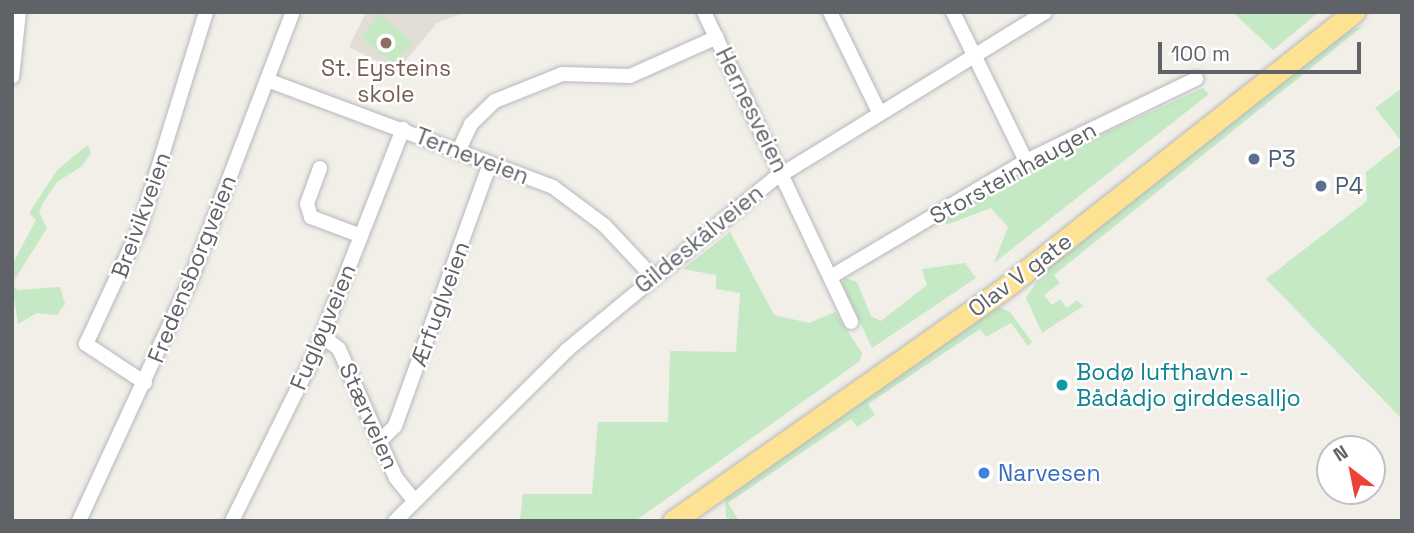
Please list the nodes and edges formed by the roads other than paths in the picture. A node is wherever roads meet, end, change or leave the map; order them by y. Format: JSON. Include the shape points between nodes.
{"nodes":[{"id":1,"x":19,"y":12,"type":"edge"},
{"id":2,"x":206,"y":12,"type":"edge"},
{"id":3,"x":293,"y":12,"type":"edge"},
{"id":4,"x":704,"y":12,"type":"edge"},
{"id":5,"x":830,"y":12,"type":"edge"},
{"id":6,"x":953,"y":12,"type":"edge"},
{"id":7,"x":1045,"y":12,"type":"edge"},
{"id":8,"x":1354,"y":12,"type":"edge"},
{"id":9,"x":717,"y":37,"type":"junction"},
{"id":10,"x":975,"y":55,"type":"junction"},
{"id":11,"x":12,"y":77,"type":"edge"},
{"id":12,"x":1196,"y":79,"type":"dead end"},
{"id":13,"x":267,"y":80,"type":"junction"},
{"id":14,"x":879,"y":112,"type":"junction"},
{"id":15,"x":403,"y":129,"type":"junction"},
{"id":16,"x":458,"y":152,"type":"junction"},
{"id":17,"x":1026,"y":161,"type":"junction"},
{"id":18,"x":491,"y":164,"type":"junction"},
{"id":19,"x":320,"y":168,"type":"dead end"},
{"id":20,"x":782,"y":172,"type":"junction"},
{"id":21,"x":361,"y":236,"type":"junction"},
{"id":22,"x":651,"y":275,"type":"junction"},
{"id":23,"x":834,"y":275,"type":"junction"},
{"id":24,"x":851,"y":322,"type":"dead end"},
{"id":25,"x":322,"y":337,"type":"junction"},
{"id":26,"x":145,"y":383,"type":"junction"},
{"id":27,"x":381,"y":440,"type":"junction"},
{"id":28,"x":413,"y":499,"type":"junction"},
{"id":29,"x":79,"y":521,"type":"edge"},
{"id":30,"x":232,"y":521,"type":"edge"},
{"id":31,"x":395,"y":521,"type":"edge"},
{"id":32,"x":673,"y":521,"type":"edge"}],
"edges":[{"from":1,"to":11,"type":"street"},
{"from":2,"to":26,"type":"street","name":"Breivikveien","via":[[139,230],[86,344]]},
{"from":3,"to":13,"type":"street","name":"Fredensborgveien"},
{"from":4,"to":9,"type":"street","name":"Hernesveien"},
{"from":5,"to":14,"type":"street"},
{"from":6,"to":10,"type":"street"},
{"from":7,"to":10,"type":"street","name":"Gildeskålveien"},
{"from":8,"to":32,"type":"highway","name":"Olav V gate","via":[[1002,290]]},
{"from":9,"to":16,"type":"street","via":[[630,76],[562,74],[495,102],[480,111]]},
{"from":9,"to":20,"type":"street","name":"Hernesveien"},
{"from":10,"to":14,"type":"street","name":"Gildeskålveien"},
{"from":10,"to":17,"type":"street"},
{"from":12,"to":17,"type":"street","name":"Storsteinhaugen"},
{"from":13,"to":15,"type":"street","name":"Terneveien"},
{"from":13,"to":26,"type":"street","name":"Fredensborgveien"},
{"from":14,"to":20,"type":"street","name":"Gildeskålveien"},
{"from":15,"to":16,"type":"street","name":"Terneveien"},
{"from":15,"to":21,"type":"street","name":"Fugløyveien"},
{"from":16,"to":18,"type":"street","name":"Terneveien"},
{"from":17,"to":23,"type":"street","name":"Storsteinhaugen"},
{"from":18,"to":22,"type":"street","name":"Terneveien","via":[[575,200]]},
{"from":18,"to":27,"type":"street","name":"Ærfuglveien","via":[[396,426]]},
{"from":19,"to":21,"type":"street","via":[[307,204],[311,217]]},
{"from":20,"to":22,"type":"street","name":"Gildeskålveien"},
{"from":20,"to":23,"type":"street","name":"Hernesveien"},
{"from":21,"to":25,"type":"street","name":"Fugløyveien"},
{"from":22,"to":28,"type":"street","name":"Gildeskålveien"},
{"from":23,"to":24,"type":"street","name":"Hernesveien"},
{"from":25,"to":27,"type":"street","name":"Stærveien","via":[[339,349]]},
{"from":25,"to":30,"type":"street","name":"Fugløyveien"},
{"from":26,"to":29,"type":"street","name":"Fredensborgveien"},
{"from":27,"to":28,"type":"street","name":"Stærveien","via":[[396,478]]},
{"from":28,"to":31,"type":"street","name":"Gildeskålveien"}]}
